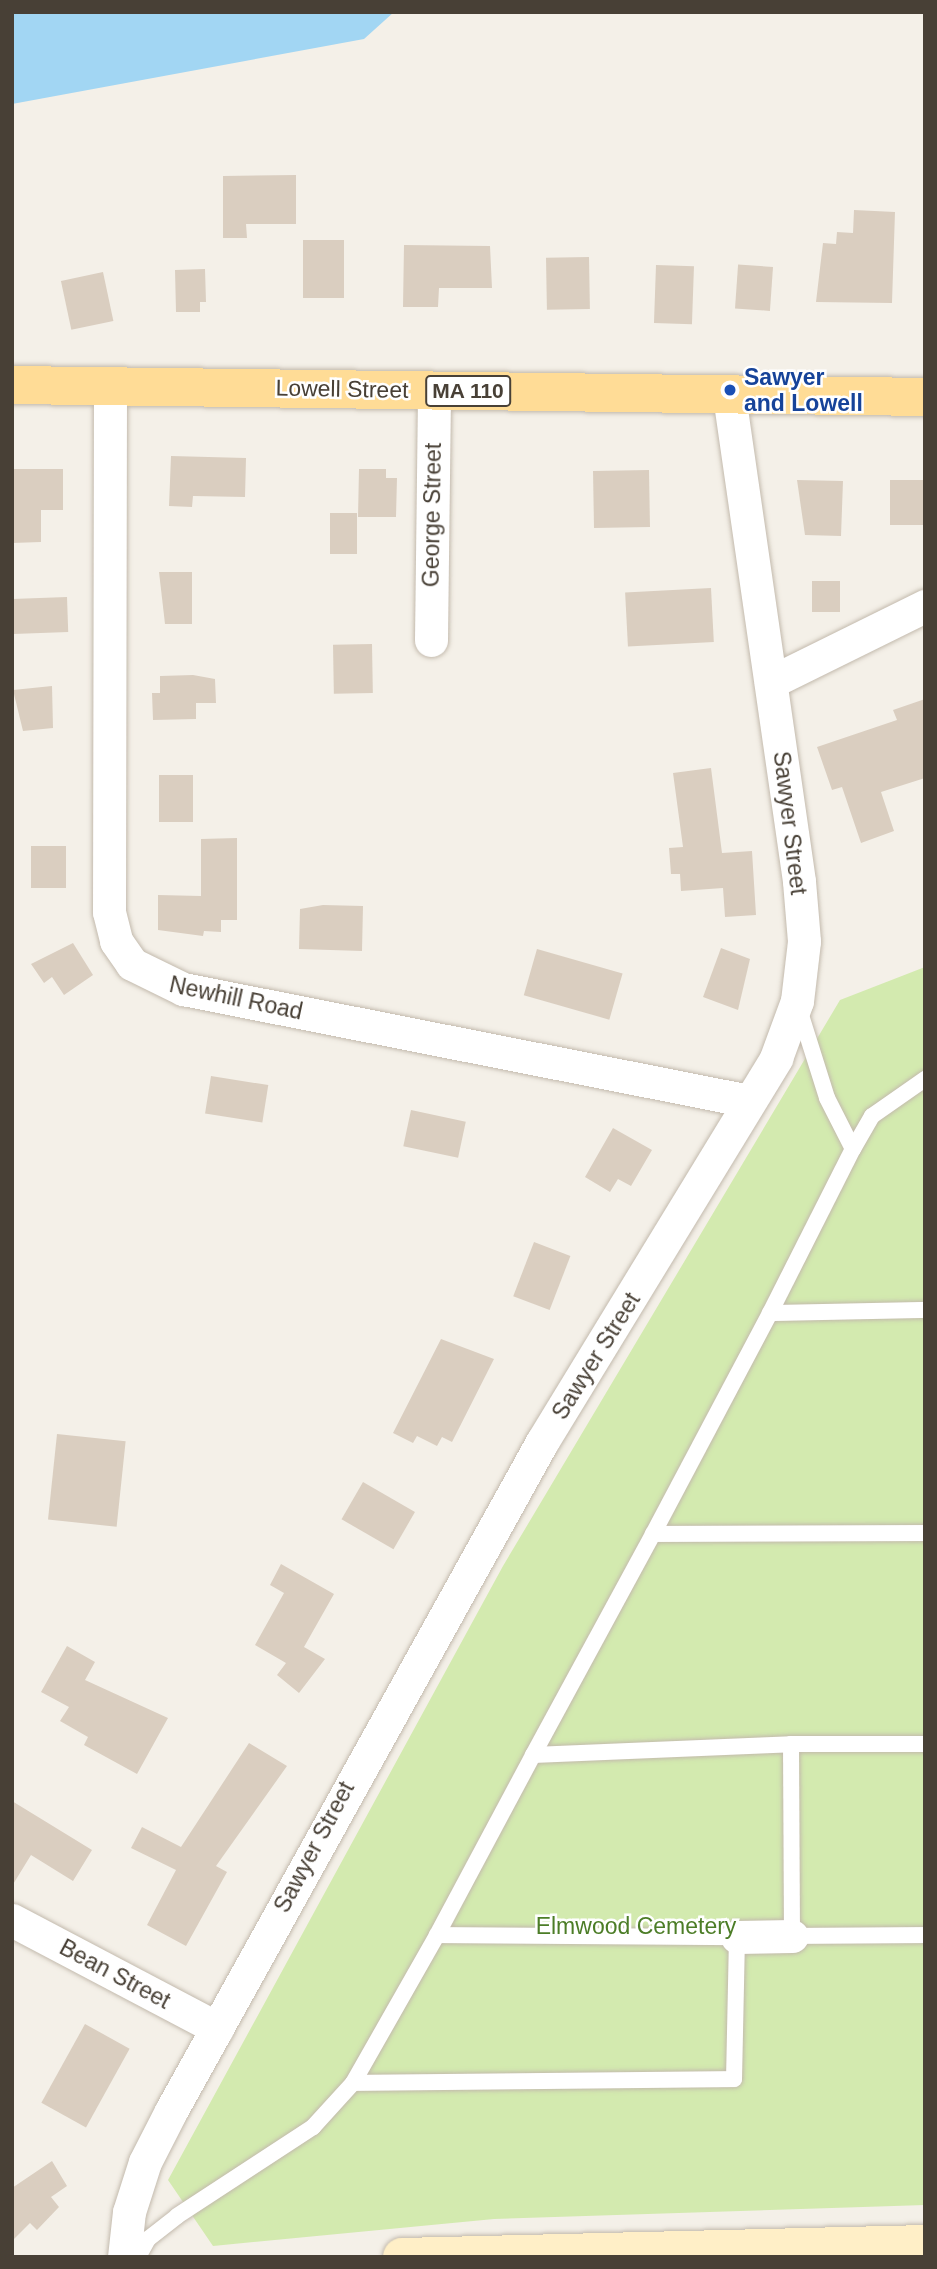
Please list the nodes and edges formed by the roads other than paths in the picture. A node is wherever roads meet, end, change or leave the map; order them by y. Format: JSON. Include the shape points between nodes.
{"nodes":[{"id":1,"x":12,"y":385,"type":"edge"},
{"id":2,"x":110,"y":390,"type":"junction"},
{"id":3,"x":434,"y":390,"type":"junction"},
{"id":4,"x":729,"y":394,"type":"junction"},
{"id":5,"x":925,"y":397,"type":"edge"},
{"id":6,"x":925,"y":606,"type":"edge"},
{"id":7,"x":431,"y":640,"type":"dead end"},
{"id":8,"x":771,"y":682,"type":"junction"},
{"id":9,"x":797,"y":1001,"type":"junction"},
{"id":10,"x":925,"y":1079,"type":"edge"},
{"id":11,"x":749,"y":1101,"type":"junction"},
{"id":12,"x":853,"y":1149,"type":"junction"},
{"id":13,"x":925,"y":1310,"type":"edge"},
{"id":14,"x":770,"y":1313,"type":"junction"},
{"id":15,"x":925,"y":1533,"type":"edge"},
{"id":16,"x":653,"y":1534,"type":"junction"},
{"id":17,"x":791,"y":1744,"type":"junction"},
{"id":18,"x":925,"y":1744,"type":"edge"},
{"id":19,"x":533,"y":1755,"type":"junction"},
{"id":20,"x":12,"y":1920,"type":"edge"},
{"id":21,"x":436,"y":1935,"type":"junction"},
{"id":22,"x":925,"y":1935,"type":"edge"},
{"id":23,"x":792,"y":1936,"type":"junction"},
{"id":24,"x":737,"y":1937,"type":"junction"},
{"id":25,"x":218,"y":2028,"type":"junction"},
{"id":26,"x":353,"y":2083,"type":"junction"},
{"id":27,"x":925,"y":2244,"type":"edge"},
{"id":28,"x":456,"y":2254,"type":"edge"},
{"id":29,"x":124,"y":2257,"type":"edge"},
{"id":30,"x":138,"y":2257,"type":"edge"},
{"id":31,"x":402,"y":2257,"type":"edge"}],
"edges":[{"from":1,"to":2,"type":"main road","name":"Lowell Street","number":"MA 110"},
{"from":2,"to":3,"type":"main road","name":"Lowell Street","number":"MA 110"},
{"from":2,"to":11,"type":"street","name":"Newhill Road","via":[[109,912],[116,941],[132,964],[183,989]]},
{"from":3,"to":4,"type":"main road","name":"Lowell Street","number":"MA 110"},
{"from":3,"to":7,"type":"street","name":"George Street"},
{"from":4,"to":5,"type":"main road","name":"Lowell Street","number":"MA 110"},
{"from":4,"to":8,"type":"street","name":"Sawyer Street"},
{"from":6,"to":8,"type":"street"},
{"from":8,"to":9,"type":"street","name":"Sawyer Street","via":[[802,917]]},
{"from":9,"to":11,"type":"street","name":"Sawyer Street","via":[[776,1058]]},
{"from":9,"to":12,"type":"lane","via":[[827,1098]]},
{"from":10,"to":12,"type":"lane","via":[[872,1115]]},
{"from":11,"to":25,"type":"street","name":"Sawyer Street","via":[[441,1618]]},
{"from":12,"to":14,"type":"lane"},
{"from":13,"to":14,"type":"lane"},
{"from":14,"to":16,"type":"lane"},
{"from":15,"to":16,"type":"lane"},
{"from":16,"to":19,"type":"lane"},
{"from":17,"to":18,"type":"lane"},
{"from":17,"to":19,"type":"lane"},
{"from":17,"to":23,"type":"lane"},
{"from":19,"to":21,"type":"lane"},
{"from":20,"to":25,"type":"street","name":"Bean Street"},
{"from":21,"to":24,"type":"lane"},
{"from":21,"to":26,"type":"lane"},
{"from":22,"to":23,"type":"lane"},
{"from":23,"to":24,"type":"street"},
{"from":24,"to":26,"type":"lane","via":[[734,2079]]},
{"from":25,"to":29,"type":"street","name":"Sawyer Street","via":[[145,2162],[129,2212]]},
{"from":26,"to":30,"type":"lane","via":[[313,2127],[177,2216],[148,2239]]},
{"from":27,"to":28,"type":"main road"},
{"from":28,"to":31,"type":"main road"}]}
